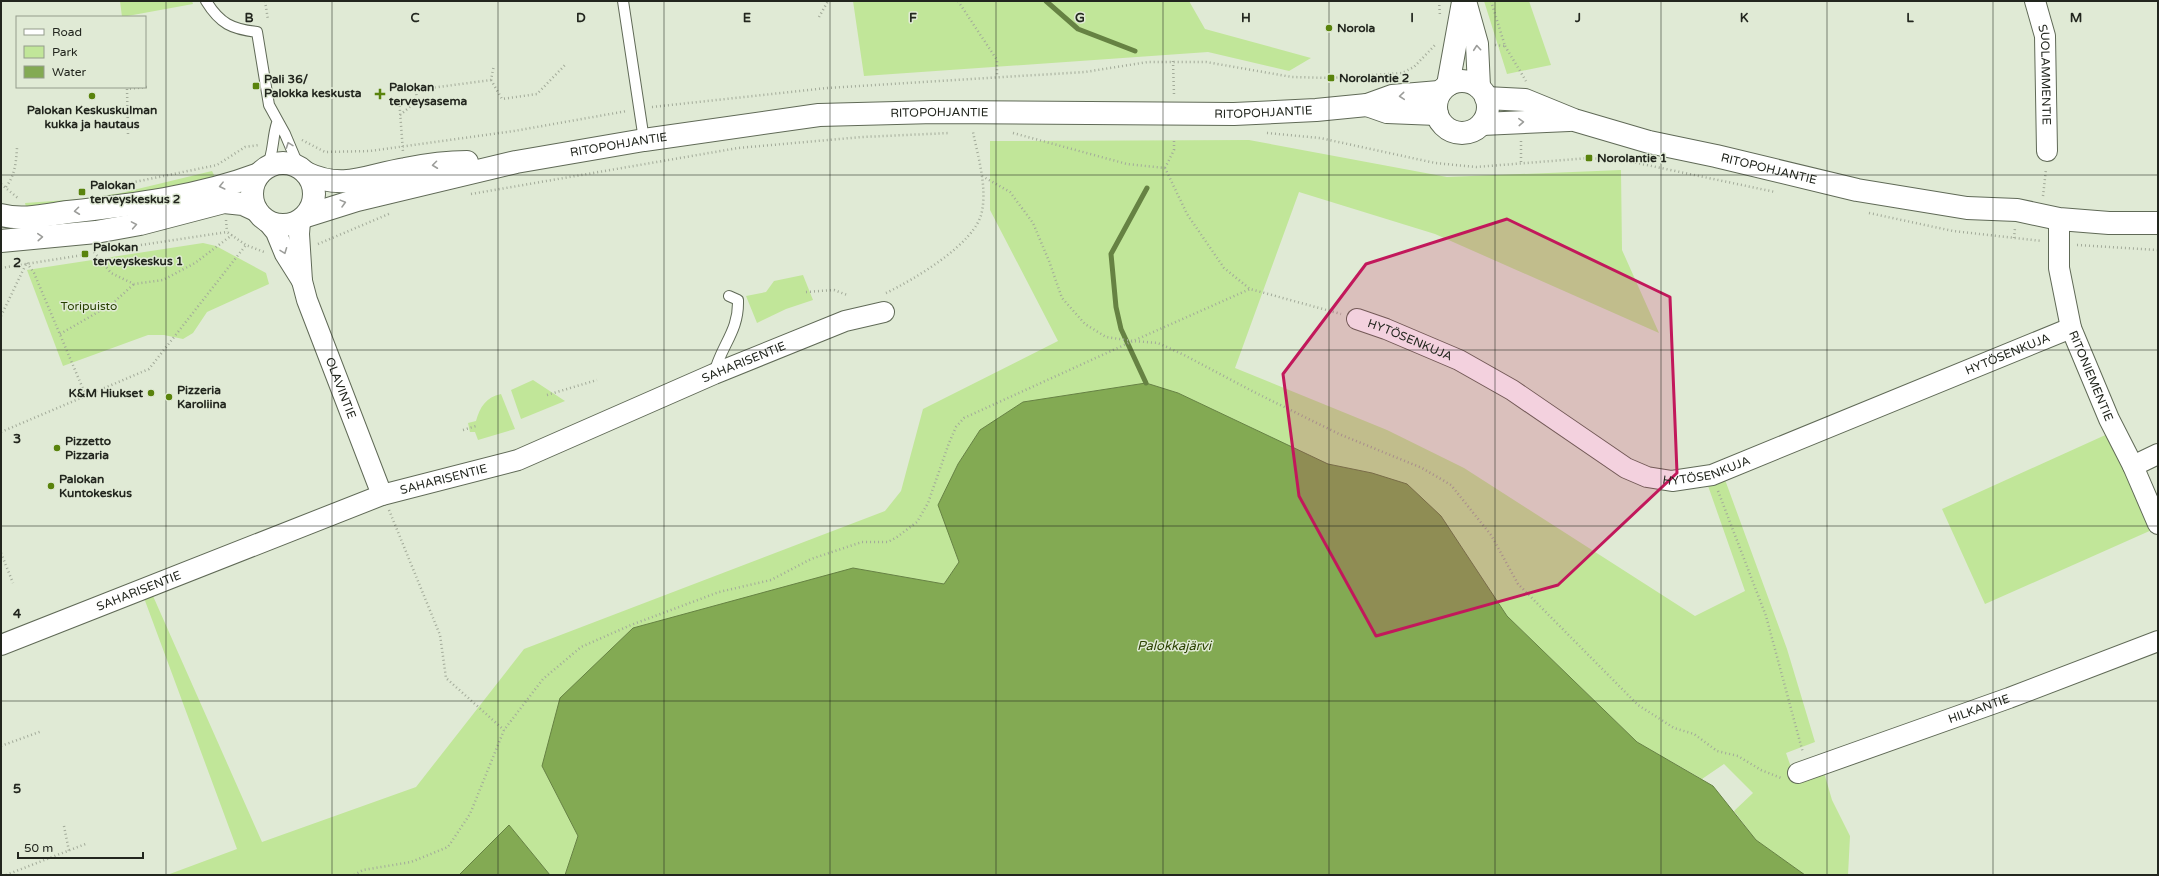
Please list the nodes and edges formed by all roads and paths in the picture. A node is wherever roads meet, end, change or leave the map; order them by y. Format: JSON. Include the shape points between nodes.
{"nodes":[{"id":1,"x":206,"y":1,"type":"edge"},
{"id":2,"x":265,"y":1,"type":"edge"},
{"id":3,"x":623,"y":1,"type":"edge"},
{"id":4,"x":828,"y":1,"type":"edge"},
{"id":5,"x":958,"y":1,"type":"edge"},
{"id":6,"x":1439,"y":1,"type":"edge"},
{"id":7,"x":1464,"y":1,"type":"edge"},
{"id":8,"x":2035,"y":1,"type":"edge"},
{"id":9,"x":820,"y":17,"type":"dead end"},
{"id":10,"x":268,"y":20,"type":"dead end"},
{"id":11,"x":1439,"y":23,"type":"dead end"},
{"id":12,"x":1436,"y":37,"type":"dead end"},
{"id":13,"x":1434,"y":44,"type":"junction"},
{"id":14,"x":1456,"y":46,"type":"junction"},
{"id":15,"x":1173,"y":61,"type":"dead end"},
{"id":16,"x":566,"y":64,"type":"dead end"},
{"id":17,"x":494,"y":65,"type":"dead end"},
{"id":18,"x":997,"y":76,"type":"dead end"},
{"id":19,"x":1292,"y":77,"type":"dead end"},
{"id":20,"x":491,"y":80,"type":"junction"},
{"id":21,"x":137,"y":88,"type":"edge"},
{"id":22,"x":1444,"y":89,"type":"junction"},
{"id":23,"x":1483,"y":92,"type":"junction"},
{"id":24,"x":1174,"y":96,"type":"dead end"},
{"id":25,"x":399,"y":98,"type":"dead end"},
{"id":26,"x":1367,"y":105,"type":"junction"},
{"id":27,"x":1437,"y":114,"type":"junction"},
{"id":28,"x":1574,"y":120,"type":"junction"},
{"id":29,"x":277,"y":123,"type":"junction"},
{"id":30,"x":1482,"y":124,"type":"junction"},
{"id":31,"x":965,"y":132,"type":"dead end"},
{"id":32,"x":973,"y":132,"type":"junction"},
{"id":33,"x":980,"y":132,"type":"dead end"},
{"id":34,"x":1025,"y":132,"type":"dead end"},
{"id":35,"x":957,"y":133,"type":"dead end"},
{"id":36,"x":1262,"y":133,"type":"dead end"},
{"id":37,"x":128,"y":134,"type":"dead end"},
{"id":38,"x":1174,"y":139,"type":"dead end"},
{"id":39,"x":644,"y":140,"type":"junction"},
{"id":40,"x":17,"y":148,"type":"dead end"},
{"id":41,"x":2047,"y":151,"type":"dead end"},
{"id":42,"x":516,"y":162,"type":"junction"},
{"id":43,"x":1165,"y":168,"type":"junction"},
{"id":44,"x":263,"y":170,"type":"junction"},
{"id":45,"x":303,"y":170,"type":"junction"},
{"id":46,"x":982,"y":176,"type":"junction"},
{"id":47,"x":6,"y":187,"type":"dead end"},
{"id":48,"x":1780,"y":193,"type":"dead end"},
{"id":49,"x":467,"y":195,"type":"dead end"},
{"id":50,"x":393,"y":212,"type":"dead end"},
{"id":51,"x":1863,"y":212,"type":"dead end"},
{"id":52,"x":1,"y":215,"type":"edge"},
{"id":53,"x":262,"y":216,"type":"junction"},
{"id":54,"x":303,"y":218,"type":"junction"},
{"id":55,"x":2059,"y":219,"type":"junction"},
{"id":56,"x":2158,"y":223,"type":"edge"},
{"id":57,"x":232,"y":235,"type":"junction"},
{"id":58,"x":1,"y":241,"type":"edge"},
{"id":59,"x":2058,"y":244,"type":"junction"},
{"id":60,"x":246,"y":245,"type":"junction"},
{"id":61,"x":134,"y":246,"type":"dead end"},
{"id":62,"x":2158,"y":250,"type":"edge"},
{"id":63,"x":102,"y":251,"type":"dead end"},
{"id":64,"x":94,"y":252,"type":"junction"},
{"id":65,"x":292,"y":252,"type":"junction"},
{"id":66,"x":27,"y":263,"type":"junction"},
{"id":67,"x":1,"y":268,"type":"edge"},
{"id":68,"x":134,"y":284,"type":"junction"},
{"id":69,"x":1250,"y":289,"type":"junction"},
{"id":70,"x":806,"y":292,"type":"dead end"},
{"id":71,"x":847,"y":295,"type":"dead end"},
{"id":72,"x":729,"y":296,"type":"dead end"},
{"id":73,"x":884,"y":303,"type":"joint"},
{"id":74,"x":5,"y":309,"type":"dead end"},
{"id":75,"x":1,"y":316,"type":"edge"},
{"id":76,"x":1357,"y":319,"type":"joint"},
{"id":77,"x":2071,"y":328,"type":"junction"},
{"id":78,"x":60,"y":334,"type":"junction"},
{"id":79,"x":1133,"y":341,"type":"junction"},
{"id":80,"x":714,"y":374,"type":"junction"},
{"id":81,"x":597,"y":380,"type":"dead end"},
{"id":82,"x":86,"y":396,"type":"junction"},
{"id":83,"x":548,"y":396,"type":"dead end"},
{"id":84,"x":476,"y":426,"type":"dead end"},
{"id":85,"x":463,"y":430,"type":"dead end"},
{"id":86,"x":1,"y":432,"type":"edge"},
{"id":87,"x":2158,"y":454,"type":"edge"},
{"id":88,"x":2133,"y":466,"type":"junction"},
{"id":89,"x":1712,"y":475,"type":"junction"},
{"id":90,"x":382,"y":495,"type":"junction"},
{"id":91,"x":2158,"y":524,"type":"edge"},
{"id":92,"x":1,"y":553,"type":"edge"},
{"id":93,"x":13,"y":583,"type":"dead end"},
{"id":94,"x":2158,"y":641,"type":"edge"},
{"id":95,"x":1,"y":645,"type":"edge"},
{"id":96,"x":504,"y":730,"type":"junction"},
{"id":97,"x":42,"y":731,"type":"dead end"},
{"id":98,"x":1,"y":746,"type":"edge"},
{"id":99,"x":1798,"y":773,"type":"junction"},
{"id":100,"x":64,"y":826,"type":"dead end"},
{"id":101,"x":88,"y":843,"type":"dead end"},
{"id":102,"x":69,"y":851,"type":"junction"},
{"id":103,"x":6,"y":875,"type":"edge"},
{"id":104,"x":354,"y":875,"type":"edge"}],
"edges":[{"from":1,"to":29,"type":"lane","via":[[234,29],[257,32],[269,105]]},
{"from":2,"to":10,"type":"path"},
{"from":3,"to":39,"type":"lane"},
{"from":4,"to":9,"type":"path"},
{"from":5,"to":18,"type":"path","via":[[997,60]]},
{"from":6,"to":11,"type":"path"},
{"from":7,"to":14,"type":"main road"},
{"from":23,"to":7,"type":"main road","one_way":true,"via":[[1477,44]]},
{"from":8,"to":41,"type":"street","name":"SUOLAMMENTIE","via":[[2045,36]]},
{"from":12,"to":13,"type":"path"},
{"from":13,"to":14,"type":"path"},
{"from":13,"to":19,"type":"path","via":[[1414,67],[1402,73],[1331,78]]},
{"from":14,"to":22,"type":"main road"},
{"from":15,"to":24,"type":"path"},
{"from":16,"to":20,"type":"path","via":[[537,94],[502,99]]},
{"from":17,"to":20,"type":"path"},
{"from":20,"to":25,"type":"path","via":[[416,90],[417,101],[400,115]]},
{"from":21,"to":37,"type":"path","via":[[127,89]]},
{"from":22,"to":23,"type":"main road","via":[[1464,81]]},
{"from":22,"to":26,"type":"main road","name":"RITOPOHJANTIE","one_way":true,"via":[[1392,96]]},
{"from":22,"to":27,"type":"main road","via":[[1436,106]]},
{"from":23,"to":28,"type":"main road","name":"RITOPOHJANTIE","via":[[1525,100]]},
{"from":23,"to":30,"type":"main road","via":[[1488,109]]},
{"from":26,"to":27,"type":"main road","name":"RITOPOHJANTIE","via":[[1387,112]]},
{"from":26,"to":39,"type":"main road","name":"RITOPOHJANTIE","via":[[1234,114],[935,112],[819,115]]},
{"from":27,"to":30,"type":"main road","via":[[1440,122],[1453,132],[1469,133]]},
{"from":30,"to":28,"type":"main road","name":"RITOPOHJANTIE","one_way":true},
{"from":28,"to":55,"type":"main road","name":"RITOPOHJANTIE","via":[[1649,142],[1857,190],[1967,208],[2017,210]]},
{"from":29,"to":44,"type":"lane","via":[[272,136],[273,151]]},
{"from":45,"to":29,"type":"lane","one_way":true},
{"from":31,"to":32,"type":"path"},
{"from":32,"to":33,"type":"path"},
{"from":32,"to":46,"type":"path"},
{"from":34,"to":43,"type":"path","via":[[1009,132],[1127,164]]},
{"from":35,"to":49,"type":"path","via":[[862,137],[738,148]]},
{"from":36,"to":48,"type":"path","via":[[1320,138],[1435,163],[1476,167],[1589,158],[1623,160]]},
{"from":38,"to":43,"type":"path","via":[[1174,150]]},
{"from":39,"to":42,"type":"main road","name":"RITOPOHJANTIE"},
{"from":40,"to":47,"type":"path","via":[[16,166]]},
{"from":42,"to":45,"type":"main road","name":"RITOPOHJANTIE","one_way":true,"via":[[443,164],[405,169],[349,182],[326,181]]},
{"from":54,"to":42,"type":"main road","name":"RITOPOHJANTIE","one_way":true,"via":[[357,200]]},
{"from":43,"to":69,"type":"path","via":[[1187,214],[1224,268]]},
{"from":44,"to":45,"type":"main road","via":[[280,163],[289,163]]},
{"from":44,"to":52,"type":"main road","one_way":true,"via":[[222,186],[143,204],[23,218]]},
{"from":44,"to":53,"type":"main road","via":[[252,194]]},
{"from":45,"to":54,"type":"main road","via":[[314,190],[314,199]]},
{"from":46,"to":73,"type":"path","via":[[982,212],[971,233]]},
{"from":46,"to":79,"type":"path","via":[[1010,192],[1033,223],[1062,298],[1085,324],[1106,337]]},
{"from":50,"to":65,"type":"path"},
{"from":51,"to":59,"type":"path","via":[[1953,231]]},
{"from":53,"to":54,"type":"main road","via":[[286,226]]},
{"from":58,"to":53,"type":"main road","one_way":true,"via":[[96,232],[140,224],[224,202],[243,204]]},
{"from":53,"to":65,"type":"street","name":"OLAVINTIE","one_way":true},
{"from":54,"to":65,"type":"street"},
{"from":55,"to":56,"type":"main road","name":"RITOPOHJANTIE"},
{"from":55,"to":59,"type":"street","name":"RITONIEMENTIE"},
{"from":57,"to":60,"type":"path"},
{"from":57,"to":61,"type":"path","via":[[227,232]]},
{"from":57,"to":68,"type":"path","via":[[195,263],[163,280]]},
{"from":59,"to":62,"type":"path"},
{"from":59,"to":77,"type":"street","name":"RITONIEMENTIE","via":[[2059,268]]},
{"from":60,"to":65,"type":"path","via":[[274,256]]},
{"from":60,"to":82,"type":"path","via":[[149,369]]},
{"from":63,"to":64,"type":"path"},
{"from":64,"to":66,"type":"path"},
{"from":64,"to":68,"type":"path","via":[[111,273]]},
{"from":65,"to":90,"type":"street","name":"OLAVINTIE","via":[[308,304]]},
{"from":66,"to":67,"type":"path"},
{"from":66,"to":78,"type":"path","via":[[34,272]]},
{"from":68,"to":78,"type":"path","via":[[112,304]]},
{"from":69,"to":76,"type":"path"},
{"from":69,"to":79,"type":"path"},
{"from":70,"to":71,"type":"path","via":[[834,290]]},
{"from":72,"to":80,"type":"lane","via":[[738,300],[739,315],[733,332],[718,358]]},
{"from":73,"to":80,"type":"street","name":"SAHARISENTIE"},
{"from":74,"to":75,"type":"path"},
{"from":76,"to":89,"type":"street","name":"HYTÖSENKUJA","via":[[1459,360],[1512,390],[1626,468],[1647,477],[1672,481]]},
{"from":77,"to":88,"type":"street","name":"RITONIEMENTIE","via":[[2109,419]]},
{"from":77,"to":89,"type":"street","name":"HYTÖSENKUJA"},
{"from":78,"to":82,"type":"path"},
{"from":79,"to":96,"type":"path","via":[[964,418],[956,427],[949,443],[928,503],[917,522],[897,538],[888,542],[862,542],[811,558],[771,580],[719,592],[581,647],[543,679]]},
{"from":79,"to":99,"type":"path","via":[[1158,343],[1339,434],[1422,468],[1451,485],[1491,535],[1518,584],[1638,705],[1674,728],[1694,734],[1717,751],[1738,756],[1761,770],[1783,778]]},
{"from":80,"to":90,"type":"street","name":"SAHARISENTIE","via":[[518,460]]},
{"from":81,"to":83,"type":"path"},
{"from":82,"to":86,"type":"path"},
{"from":84,"to":85,"type":"path"},
{"from":87,"to":88,"type":"street"},
{"from":88,"to":91,"type":"street","name":"RITONIEMENTIE"},
{"from":89,"to":99,"type":"path","via":[[1766,616],[1804,756]]},
{"from":90,"to":95,"type":"street","name":"SAHARISENTIE"},
{"from":90,"to":96,"type":"path","via":[[440,635],[446,678]]},
{"from":92,"to":93,"type":"path"},
{"from":94,"to":99,"type":"street","name":"HILKANTIE","via":[[2009,698]]},
{"from":96,"to":104,"type":"path","via":[[470,814],[448,848],[411,862],[362,870]]},
{"from":97,"to":98,"type":"path"},
{"from":100,"to":102,"type":"path"},
{"from":101,"to":102,"type":"path"},
{"from":102,"to":103,"type":"path"}]}
